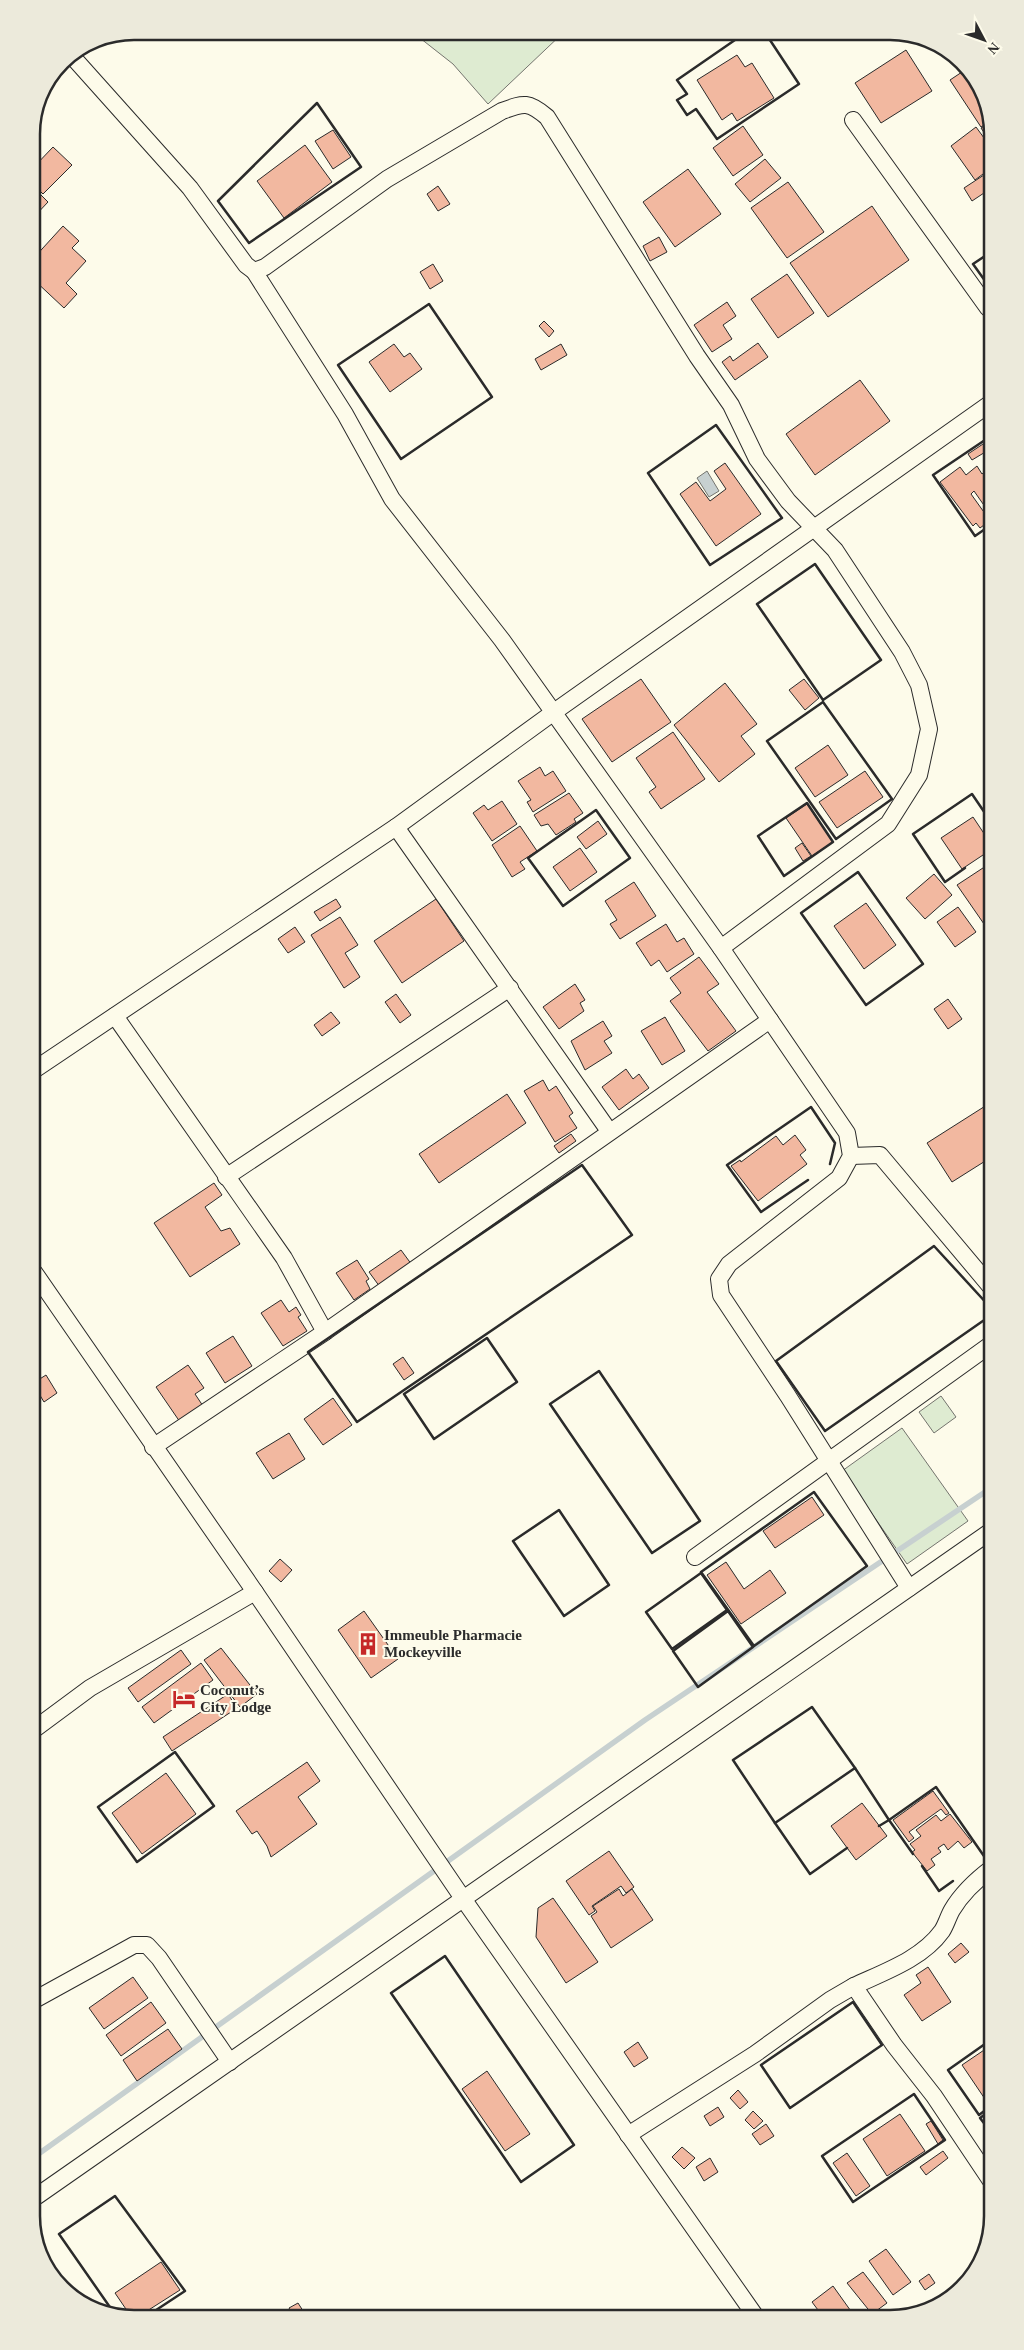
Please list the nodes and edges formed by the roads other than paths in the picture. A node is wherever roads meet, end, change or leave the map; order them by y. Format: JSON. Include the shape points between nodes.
{"nodes":[{"id":1,"x":76,"y":61,"type":"edge"},
{"id":2,"x":854,"y":120,"type":"dead end"},
{"id":3,"x":254,"y":271,"type":"junction"},
{"id":4,"x":984,"y":302,"type":"edge"},
{"id":5,"x":984,"y":409,"type":"edge"},
{"id":6,"x":816,"y":528,"type":"junction"},
{"id":7,"x":554,"y":712,"type":"junction"},
{"id":8,"x":396,"y":827,"type":"junction"},
{"id":9,"x":721,"y":948,"type":"junction"},
{"id":10,"x":510,"y":988,"type":"junction"},
{"id":11,"x":115,"y":1016,"type":"junction"},
{"id":12,"x":770,"y":1020,"type":"junction"},
{"id":13,"x":40,"y":1066,"type":"edge"},
{"id":14,"x":609,"y":1131,"type":"junction"},
{"id":15,"x":851,"y":1156,"type":"junction"},
{"id":16,"x":226,"y":1177,"type":"junction"},
{"id":17,"x":984,"y":1279,"type":"edge"},
{"id":18,"x":40,"y":1281,"type":"edge"},
{"id":19,"x":325,"y":1332,"type":"junction"},
{"id":20,"x":984,"y":1349,"type":"edge"},
{"id":21,"x":153,"y":1446,"type":"junction"},
{"id":22,"x":827,"y":1461,"type":"junction"},
{"id":23,"x":984,"y":1536,"type":"edge"},
{"id":24,"x":695,"y":1557,"type":"dead end"},
{"id":25,"x":909,"y":1588,"type":"junction"},
{"id":26,"x":255,"y":1592,"type":"junction"},
{"id":27,"x":40,"y":1725,"type":"edge"},
{"id":28,"x":984,"y":1875,"type":"edge"},
{"id":29,"x":464,"y":1900,"type":"junction"},
{"id":30,"x":854,"y":1986,"type":"junction"},
{"id":31,"x":40,"y":1997,"type":"edge"},
{"id":32,"x":230,"y":2062,"type":"junction"},
{"id":33,"x":628,"y":2135,"type":"junction"},
{"id":34,"x":984,"y":2171,"type":"edge"},
{"id":35,"x":40,"y":2194,"type":"edge"},
{"id":36,"x":751,"y":2310,"type":"edge"}],
"edges":[{"from":1,"to":3,"type":"street","via":[[190,188],[246,265]]},
{"from":2,"to":4,"type":"street"},
{"from":3,"to":6,"type":"street","via":[[265,267],[387,179],[451,140],[502,111],[523,104],[534,106],[547,117],[731,405],[757,458],[788,501]]},
{"from":3,"to":7,"type":"street","via":[[345,414],[392,500]]},
{"from":5,"to":6,"type":"street"},
{"from":6,"to":7,"type":"street"},
{"from":6,"to":9,"type":"street","via":[[874,607],[919,685],[929,728],[919,775],[888,824]]},
{"from":7,"to":8,"type":"street"},
{"from":7,"to":9,"type":"street"},
{"from":8,"to":10,"type":"street"},
{"from":8,"to":11,"type":"street"},
{"from":9,"to":12,"type":"street"},
{"from":10,"to":14,"type":"street"},
{"from":10,"to":16,"type":"street"},
{"from":11,"to":13,"type":"street"},
{"from":11,"to":16,"type":"street"},
{"from":12,"to":14,"type":"street"},
{"from":12,"to":15,"type":"street","via":[[848,1133]]},
{"from":14,"to":19,"type":"street"},
{"from":15,"to":17,"type":"street","via":[[880,1155]]},
{"from":15,"to":22,"type":"street","via":[[839,1178],[729,1264],[719,1279],[721,1295]]},
{"from":16,"to":19,"type":"street","via":[[284,1258]]},
{"from":18,"to":21,"type":"street"},
{"from":19,"to":21,"type":"street"},
{"from":20,"to":22,"type":"street"},
{"from":21,"to":26,"type":"street"},
{"from":22,"to":24,"type":"street"},
{"from":22,"to":25,"type":"street"},
{"from":23,"to":25,"type":"street"},
{"from":25,"to":29,"type":"street"},
{"from":26,"to":27,"type":"street","via":[[90,1688]]},
{"from":26,"to":29,"type":"street"},
{"from":28,"to":30,"type":"street","via":[[968,1888],[942,1931],[925,1948]]},
{"from":29,"to":32,"type":"street"},
{"from":29,"to":33,"type":"street"},
{"from":30,"to":33,"type":"street"},
{"from":30,"to":34,"type":"street"},
{"from":31,"to":32,"type":"street","via":[[134,1945],[147,1944]]},
{"from":32,"to":35,"type":"street"},
{"from":33,"to":36,"type":"street"}]}
